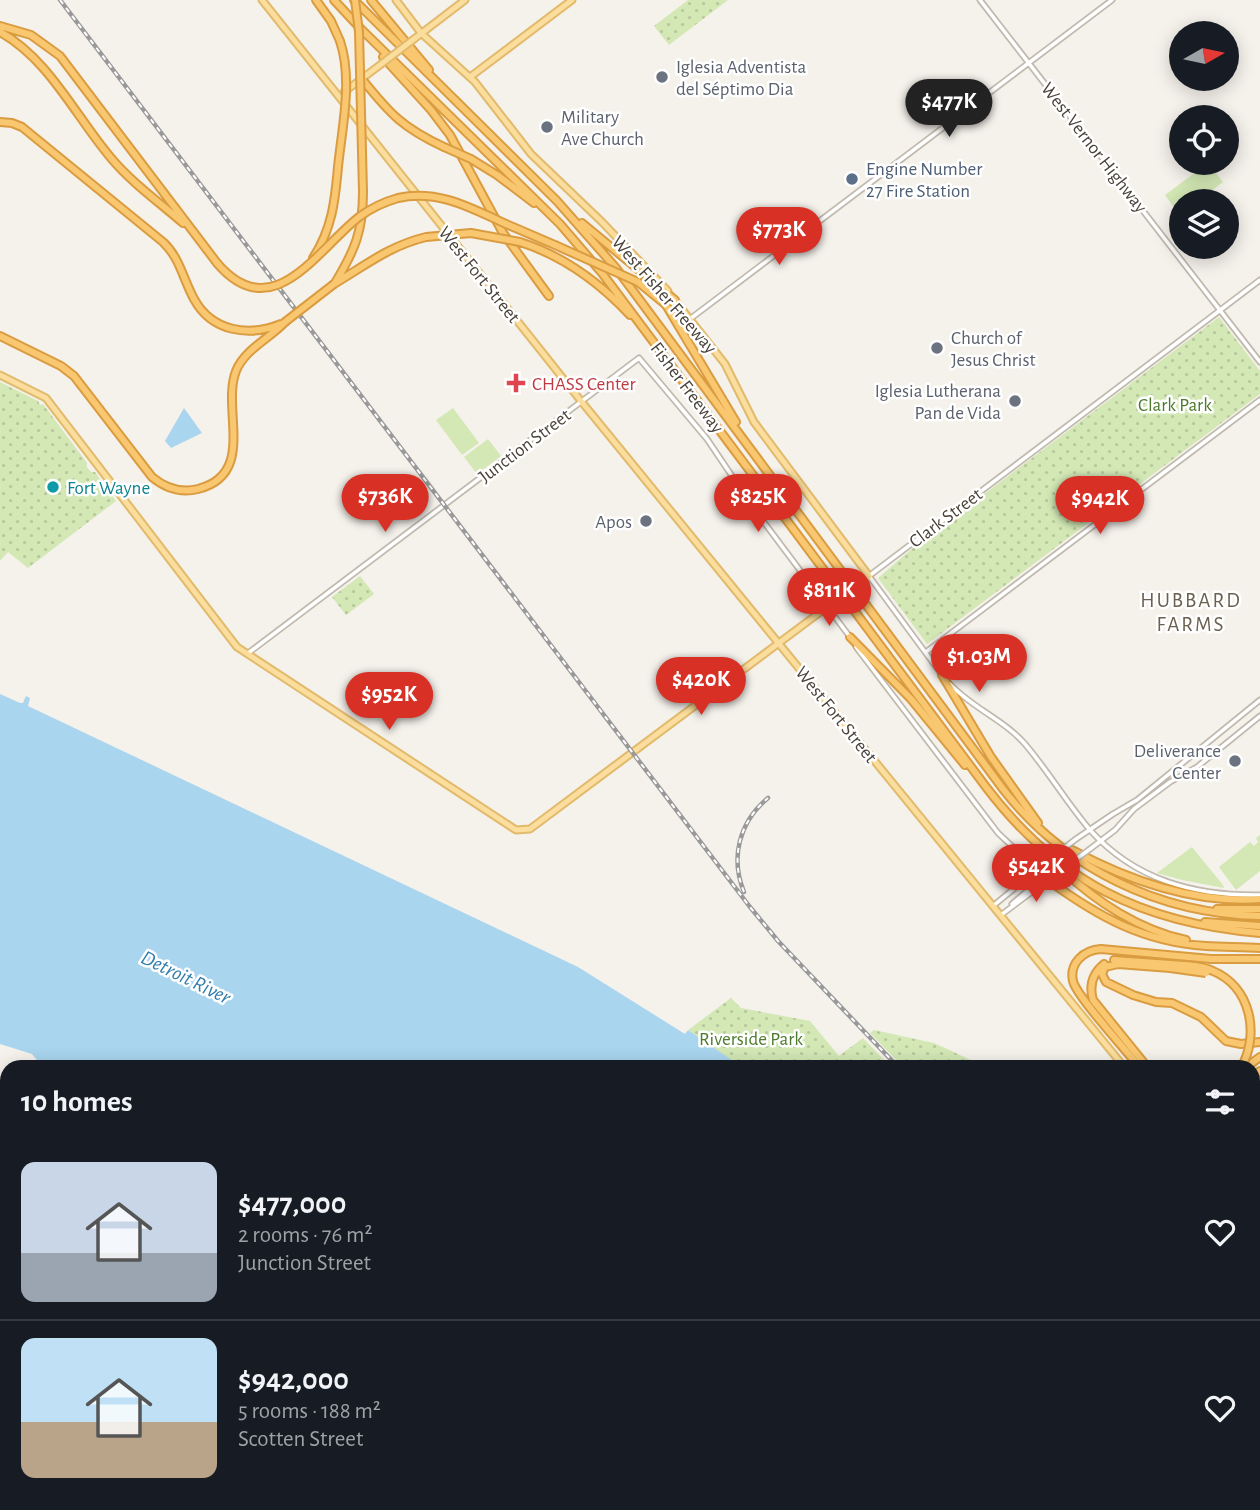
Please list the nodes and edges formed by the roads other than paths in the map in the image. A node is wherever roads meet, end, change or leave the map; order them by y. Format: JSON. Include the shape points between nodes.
{"nodes":[{"id":1,"x":262,"y":0,"type":"edge"},
{"id":2,"x":316,"y":0,"type":"edge"},
{"id":3,"x":334,"y":0,"type":"edge"},
{"id":4,"x":354,"y":0,"type":"edge"},
{"id":5,"x":371,"y":0,"type":"edge"},
{"id":6,"x":396,"y":0,"type":"edge"},
{"id":7,"x":465,"y":0,"type":"edge"},
{"id":8,"x":572,"y":0,"type":"edge"},
{"id":9,"x":980,"y":0,"type":"edge"},
{"id":10,"x":1112,"y":0,"type":"edge"},
{"id":11,"x":0,"y":26,"type":"edge"},
{"id":12,"x":360,"y":28,"type":"junction"},
{"id":13,"x":0,"y":32,"type":"edge"},
{"id":14,"x":421,"y":33,"type":"junction"},
{"id":15,"x":1029,"y":63,"type":"junction"},
{"id":16,"x":470,"y":77,"type":"junction"},
{"id":17,"x":362,"y":79,"type":"junction"},
{"id":18,"x":339,"y":96,"type":"junction"},
{"id":19,"x":450,"y":96,"type":"junction"},
{"id":20,"x":0,"y":121,"type":"edge"},
{"id":21,"x":561,"y":206,"type":"junction"},
{"id":22,"x":560,"y":224,"type":"junction"},
{"id":23,"x":195,"y":234,"type":"junction"},
{"id":24,"x":310,"y":263,"type":"junction"},
{"id":25,"x":1260,"y":280,"type":"edge"},
{"id":26,"x":334,"y":284,"type":"junction"},
{"id":27,"x":549,"y":296,"type":"dead end"},
{"id":28,"x":675,"y":300,"type":"junction"},
{"id":29,"x":1221,"y":309,"type":"junction"},
{"id":30,"x":690,"y":319,"type":"junction"},
{"id":31,"x":285,"y":322,"type":"junction"},
{"id":32,"x":0,"y":336,"type":"edge"},
{"id":33,"x":651,"y":338,"type":"junction"},
{"id":34,"x":1260,"y":362,"type":"edge"},
{"id":35,"x":0,"y":374,"type":"edge"},
{"id":36,"x":1260,"y":400,"type":"edge"},
{"id":37,"x":581,"y":401,"type":"junction"},
{"id":38,"x":749,"y":444,"type":"junction"},
{"id":39,"x":866,"y":578,"type":"junction"},
{"id":40,"x":828,"y":606,"type":"junction"},
{"id":41,"x":850,"y":637,"type":"junction"},
{"id":42,"x":779,"y":643,"type":"junction"},
{"id":43,"x":926,"y":652,"type":"junction"},
{"id":44,"x":247,"y":654,"type":"junction"},
{"id":45,"x":942,"y":675,"type":"junction"},
{"id":46,"x":1260,"y":700,"type":"edge"},
{"id":47,"x":1260,"y":716,"type":"edge"},
{"id":48,"x":1161,"y":782,"type":"junction"},
{"id":49,"x":1164,"y":786,"type":"junction"},
{"id":50,"x":986,"y":787,"type":"junction"},
{"id":51,"x":1090,"y":830,"type":"junction"},
{"id":52,"x":1052,"y":839,"type":"junction"},
{"id":53,"x":1101,"y":840,"type":"junction"},
{"id":54,"x":1044,"y":851,"type":"junction"},
{"id":55,"x":1036,"y":870,"type":"junction"},
{"id":56,"x":1025,"y":878,"type":"junction"},
{"id":57,"x":1050,"y":878,"type":"junction"},
{"id":58,"x":1260,"y":897,"type":"edge"},
{"id":59,"x":993,"y":906,"type":"junction"},
{"id":60,"x":1187,"y":907,"type":"junction"},
{"id":61,"x":1009,"y":909,"type":"junction"},
{"id":62,"x":1260,"y":913,"type":"edge"},
{"id":63,"x":1001,"y":915,"type":"junction"},
{"id":64,"x":1162,"y":915,"type":"junction"},
{"id":65,"x":1260,"y":926,"type":"edge"},
{"id":66,"x":1260,"y":933,"type":"edge"},
{"id":67,"x":1233,"y":947,"type":"junction"},
{"id":68,"x":1260,"y":948,"type":"edge"},
{"id":69,"x":1260,"y":959,"type":"edge"},
{"id":70,"x":1170,"y":966,"type":"junction"},
{"id":71,"x":1260,"y":1042,"type":"edge"},
{"id":72,"x":1119,"y":1060,"type":"edge"},
{"id":73,"x":1134,"y":1060,"type":"edge"},
{"id":74,"x":1141,"y":1060,"type":"edge"},
{"id":75,"x":1246,"y":1060,"type":"edge"}],
"edges":[{"from":1,"to":18,"type":"main road","name":"West Fort Street"},
{"from":2,"to":24,"type":"highway","bridge":true,"via":[[340,41],[346,77],[335,205],[326,236]]},
{"from":3,"to":12,"type":"highway","name":"Fisher Freeway"},
{"from":4,"to":19,"type":"highway","name":"Fisher Freeway"},
{"from":4,"to":26,"type":"highway","bridge":true,"via":[[359,32],[362,223],[357,244]]},
{"from":5,"to":19,"type":"highway"},
{"from":6,"to":14,"type":"main road"},
{"from":7,"to":14,"type":"main road"},
{"from":8,"to":16,"type":"main road"},
{"from":9,"to":15,"type":"street","name":"West Vernor Highway"},
{"from":10,"to":15,"type":"street"},
{"from":11,"to":23,"type":"highway","via":[[32,35],[60,56]]},
{"from":12,"to":22,"type":"highway","name":"Fisher Freeway"},
{"from":12,"to":27,"type":"highway","via":[[441,122],[503,233]]},
{"from":13,"to":23,"type":"highway","via":[[43,70],[118,166]]},
{"from":14,"to":16,"type":"main road"},
{"from":14,"to":17,"type":"main road","bridge":true},
{"from":15,"to":29,"type":"street","name":"West Vernor Highway"},
{"from":15,"to":30,"type":"street"},
{"from":16,"to":28,"type":"main road","name":"West Fisher Freeway","via":[[537,160]]},
{"from":17,"to":18,"type":"main road"},
{"from":17,"to":22,"type":"highway","bridge":true,"via":[[398,121],[503,179]]},
{"from":18,"to":37,"type":"main road","name":"West Fort Street"},
{"from":19,"to":21,"type":"highway","name":"Fisher Freeway"},
{"from":20,"to":31,"type":"highway","via":[[22,127],[163,242],[209,318],[251,332]]},
{"from":21,"to":28,"type":"highway"},
{"from":21,"to":38,"type":"highway","name":"Fisher Freeway","via":[[635,293]]},
{"from":22,"to":33,"type":"highway","name":"Fisher Freeway"},
{"from":23,"to":24,"type":"highway","bridge":true,"via":[[233,280],[258,288],[287,281]]},
{"from":24,"to":38,"type":"highway","bridge":true,"via":[[364,214],[383,203],[424,196],[447,199],[638,282],[666,305]]},
{"from":25,"to":29,"type":"street","name":"Clark Street"},
{"from":26,"to":31,"type":"highway","bridge":true},
{"from":26,"to":33,"type":"highway","bridge":true,"via":[[401,244],[471,233],[520,242],[561,259],[594,281]]},
{"from":28,"to":30,"type":"main road","name":"West Fisher Freeway"},
{"from":29,"to":34,"type":"street","name":"West Vernor Highway"},
{"from":29,"to":39,"type":"street","name":"Clark Street"},
{"from":30,"to":39,"type":"main road","name":"West Fisher Freeway","via":[[725,364],[754,422]]},
{"from":31,"to":32,"type":"highway","via":[[246,356],[236,371],[230,463],[218,478],[191,490],[177,490],[150,474],[71,373]]},
{"from":33,"to":50,"type":"highway","name":"Fisher Freeway"},
{"from":35,"to":44,"type":"main road","via":[[46,398]]},
{"from":36,"to":43,"type":"street"},
{"from":37,"to":40,"type":"street","name":"Junction Street","via":[[639,358]]},
{"from":37,"to":42,"type":"main road","name":"West Fort Street"},
{"from":37,"to":44,"type":"street","name":"Junction Street"},
{"from":38,"to":52,"type":"highway","name":"Fisher Freeway","via":[[1003,789]]},
{"from":39,"to":40,"type":"main road","name":"Clark Street","bridge":true},
{"from":39,"to":43,"type":"street","name":"West Fisher Freeway"},
{"from":40,"to":41,"type":"street"},
{"from":40,"to":42,"type":"main road","name":"Clark Street"},
{"from":41,"to":50,"type":"highway","via":[[911,699]]},
{"from":41,"to":55,"type":"street","via":[[991,824]]},
{"from":42,"to":44,"type":"main road","name":"Clark Street","via":[[521,832]]},
{"from":42,"to":59,"type":"main road","name":"West Fort Street"},
{"from":43,"to":45,"type":"street","name":"West Fisher Freeway"},
{"from":45,"to":51,"type":"street","name":"West Fisher Freeway","via":[[975,707],[1025,744]]},
{"from":45,"to":52,"type":"highway","via":[[1008,783]]},
{"from":46,"to":48,"type":"street"},
{"from":47,"to":49,"type":"street","via":[[1197,767]]},
{"from":48,"to":49,"type":"street"},
{"from":48,"to":51,"type":"street"},
{"from":49,"to":53,"type":"street"},
{"from":50,"to":54,"type":"highway","name":"Fisher Freeway"},
{"from":51,"to":53,"type":"street","name":"West Fisher Freeway"},
{"from":51,"to":55,"type":"street","bridge":true},
{"from":52,"to":58,"type":"highway","via":[[1140,881],[1212,897]]},
{"from":52,"to":60,"type":"highway","name":"Fisher Freeway","via":[[1121,885]]},
{"from":53,"to":57,"type":"street","bridge":true},
{"from":53,"to":58,"type":"street","name":"West Fisher Freeway","via":[[1147,874],[1192,888]]},
{"from":54,"to":64,"type":"highway","name":"Fisher Freeway","via":[[1100,889]]},
{"from":54,"to":67,"type":"highway","via":[[1085,889],[1140,924],[1174,937]]},
{"from":55,"to":56,"type":"street"},
{"from":55,"to":57,"type":"street"},
{"from":56,"to":59,"type":"street"},
{"from":56,"to":61,"type":"street","via":[[1032,879],[1033,886]]},
{"from":57,"to":61,"type":"street"},
{"from":57,"to":67,"type":"highway","via":[[1097,914],[1141,933],[1183,943]]},
{"from":59,"to":63,"type":"main road","name":"West Fort Street"},
{"from":60,"to":62,"type":"highway"},
{"from":60,"to":62,"type":"highway","name":"Fisher Freeway","via":[[1247,916]]},
{"from":61,"to":63,"type":"street"},
{"from":63,"to":72,"type":"main road","name":"West Fort Street"},
{"from":64,"to":65,"type":"highway"},
{"from":64,"to":66,"type":"highway","name":"Fisher Freeway"},
{"from":67,"to":68,"type":"highway"},
{"from":69,"to":73,"type":"highway","via":[[1097,949],[1085,953],[1074,967],[1073,981]]},
{"from":70,"to":71,"type":"highway","via":[[1116,964],[1105,967],[1102,974],[1106,982],[1133,995],[1172,1003],[1201,1017],[1226,1041]]},
{"from":70,"to":74,"type":"highway","via":[[1115,960],[1100,967],[1091,983],[1094,1002]]},
{"from":70,"to":75,"type":"highway","bridge":true,"via":[[1214,971],[1242,994],[1254,1035]]}]}
